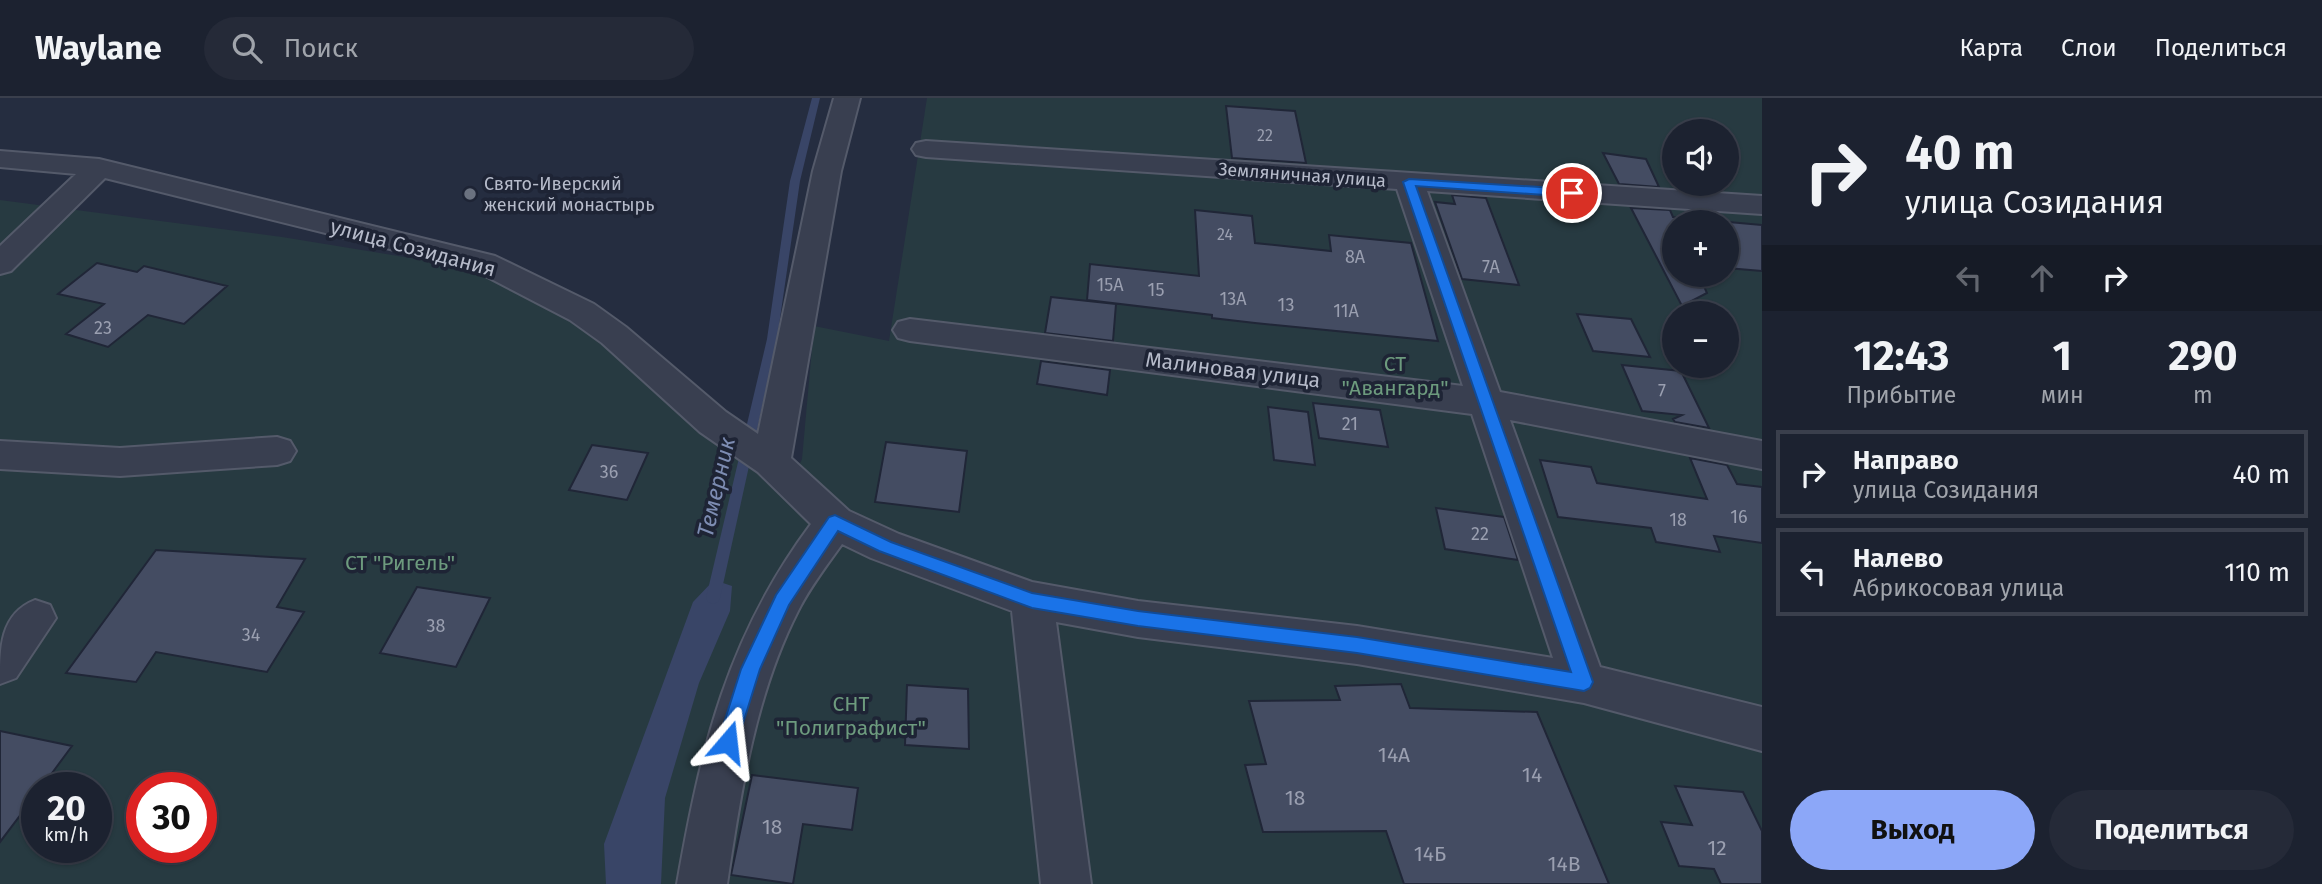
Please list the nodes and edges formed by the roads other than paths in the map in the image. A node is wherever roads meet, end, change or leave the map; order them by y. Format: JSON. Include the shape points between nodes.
{"nodes":[{"id":1,"x":847,"y":98,"type":"edge"},
{"id":2,"x":926,"y":149,"type":"dead end"},
{"id":3,"x":0,"y":159,"type":"edge"},
{"id":4,"x":99,"y":168,"type":"junction"},
{"id":5,"x":1409,"y":182,"type":"junction"},
{"id":6,"x":1762,"y":205,"type":"edge"},
{"id":7,"x":0,"y":264,"type":"edge"},
{"id":8,"x":910,"y":330,"type":"dead end"},
{"id":9,"x":1484,"y":402,"type":"junction"},
{"id":10,"x":277,"y":451,"type":"dead end"},
{"id":11,"x":0,"y":455,"type":"edge"},
{"id":12,"x":1762,"y":455,"type":"edge"},
{"id":13,"x":771,"y":462,"type":"junction"},
{"id":14,"x":835,"y":522,"type":"junction"},
{"id":15,"x":1032,"y":600,"type":"junction"},
{"id":16,"x":35,"y":618,"type":"dead end"},
{"id":17,"x":0,"y":664,"type":"edge"},
{"id":18,"x":1584,"y":682,"type":"junction"},
{"id":19,"x":1762,"y":729,"type":"edge"},
{"id":20,"x":702,"y":884,"type":"edge"},
{"id":21,"x":1066,"y":884,"type":"edge"}],
"edges":[{"from":1,"to":13,"type":"street","via":[[827,171]]},
{"from":2,"to":5,"type":"street","name":"Земляничная улица"},
{"from":3,"to":4,"type":"street","name":"улица Созидания"},
{"from":4,"to":7,"type":"street"},
{"from":4,"to":13,"type":"street","name":"улица Созидания","via":[[484,263],[582,312],[713,422]]},
{"from":5,"to":6,"type":"street","name":"Земляничная улица"},
{"from":5,"to":9,"type":"street"},
{"from":8,"to":9,"type":"street","name":"Малиновая улица"},
{"from":9,"to":12,"type":"street","name":"Малиновая улица"},
{"from":9,"to":18,"type":"street"},
{"from":10,"to":11,"type":"street","via":[[120,462]]},
{"from":13,"to":14,"type":"street","name":"улица Созидания"},
{"from":14,"to":15,"type":"street","via":[[885,546]]},
{"from":14,"to":20,"type":"street","via":[[782,600],[750,669],[720,766]]},
{"from":15,"to":18,"type":"street"},
{"from":15,"to":21,"type":"street"},
{"from":16,"to":17,"type":"street"},
{"from":18,"to":19,"type":"street"}]}
